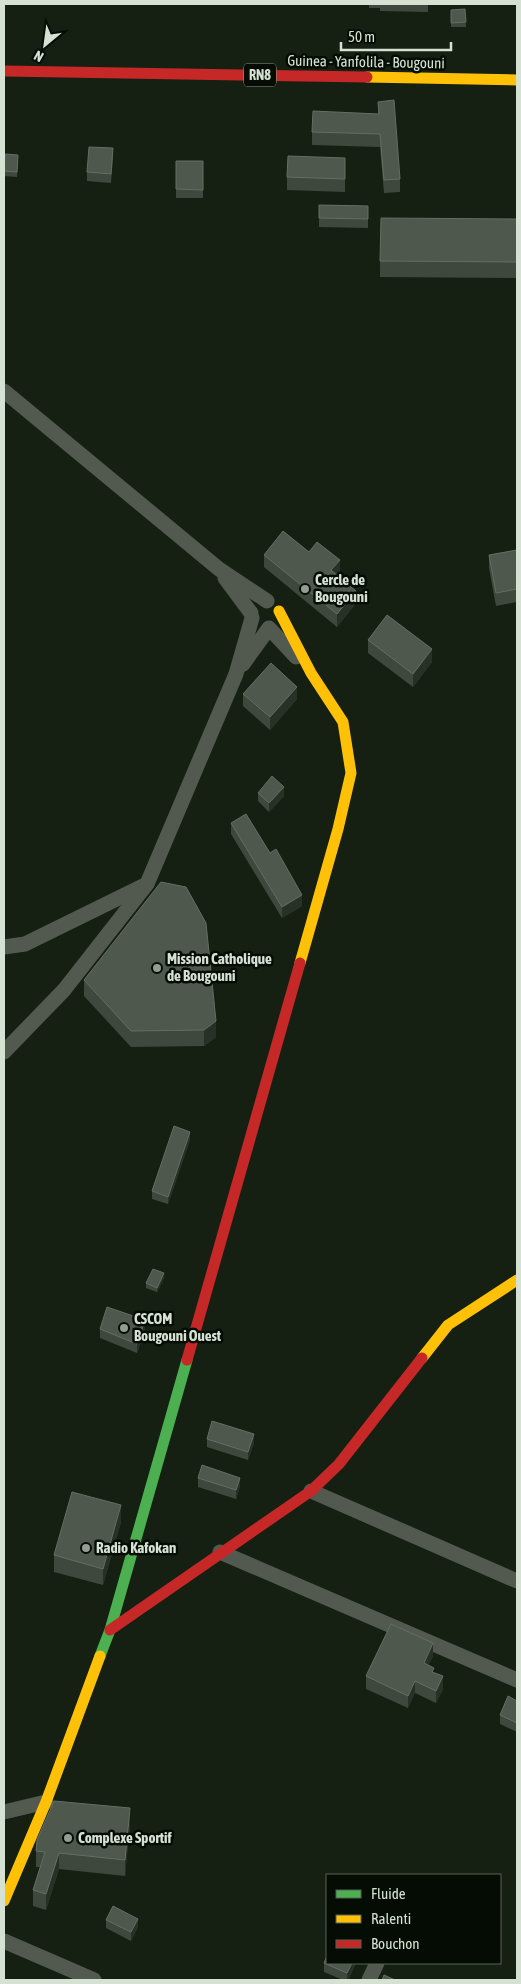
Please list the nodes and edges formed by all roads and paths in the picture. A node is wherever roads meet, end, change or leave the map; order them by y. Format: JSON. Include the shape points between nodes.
{"nodes":[{"id":1,"x":4,"y":71,"type":"edge"},
{"id":2,"x":517,"y":80,"type":"edge"},
{"id":3,"x":4,"y":391,"type":"edge"},
{"id":4,"x":219,"y":569,"type":"junction"},
{"id":5,"x":267,"y":601,"type":"junction"},
{"id":6,"x":279,"y":611,"type":"junction"},
{"id":7,"x":252,"y":616,"type":"junction"},
{"id":8,"x":269,"y":628,"type":"junction"},
{"id":9,"x":311,"y":672,"type":"junction"},
{"id":10,"x":236,"y":674,"type":"junction"},
{"id":11,"x":147,"y":884,"type":"junction"},
{"id":12,"x":4,"y":946,"type":"edge"},
{"id":13,"x":4,"y":1052,"type":"edge"},
{"id":14,"x":517,"y":1280,"type":"edge"},
{"id":15,"x":310,"y":1491,"type":"junction"},
{"id":16,"x":220,"y":1552,"type":"junction"},
{"id":17,"x":517,"y":1581,"type":"edge"},
{"id":18,"x":110,"y":1630,"type":"junction"},
{"id":19,"x":517,"y":1680,"type":"edge"},
{"id":20,"x":46,"y":1802,"type":"junction"},
{"id":21,"x":4,"y":1812,"type":"edge"},
{"id":22,"x":4,"y":1901,"type":"edge"},
{"id":23,"x":4,"y":1941,"type":"edge"},
{"id":24,"x":376,"y":1964,"type":"edge"},
{"id":25,"x":94,"y":1980,"type":"edge"},
{"id":26,"x":369,"y":1980,"type":"edge"}],
"edges":[{"from":1,"to":2,"type":"street","name":"Guinea - Yanfolila - Bougouni","number":"RN8"},
{"from":3,"to":4,"type":"street"},
{"from":4,"to":5,"type":"street"},
{"from":4,"to":7,"type":"street"},
{"from":5,"to":6,"type":"street"},
{"from":5,"to":7,"type":"street","via":[[257,603]]},
{"from":6,"to":8,"type":"street","via":[[278,621]]},
{"from":6,"to":9,"type":"street"},
{"from":7,"to":8,"type":"street","via":[[258,627]]},
{"from":7,"to":10,"type":"street"},
{"from":8,"to":9,"type":"street"},
{"from":8,"to":10,"type":"street"},
{"from":9,"to":18,"type":"street","via":[[343,722],[352,773]]},
{"from":10,"to":11,"type":"street"},
{"from":11,"to":12,"type":"street","via":[[26,944]]},
{"from":11,"to":13,"type":"street","via":[[64,990]]},
{"from":14,"to":15,"type":"street","via":[[448,1325],[339,1464]]},
{"from":15,"to":16,"type":"street"},
{"from":15,"to":17,"type":"street"},
{"from":16,"to":18,"type":"street"},
{"from":16,"to":19,"type":"street"},
{"from":18,"to":20,"type":"street"},
{"from":20,"to":21,"type":"street"},
{"from":20,"to":22,"type":"street"},
{"from":23,"to":25,"type":"street"},
{"from":24,"to":26,"type":"street"}]}
